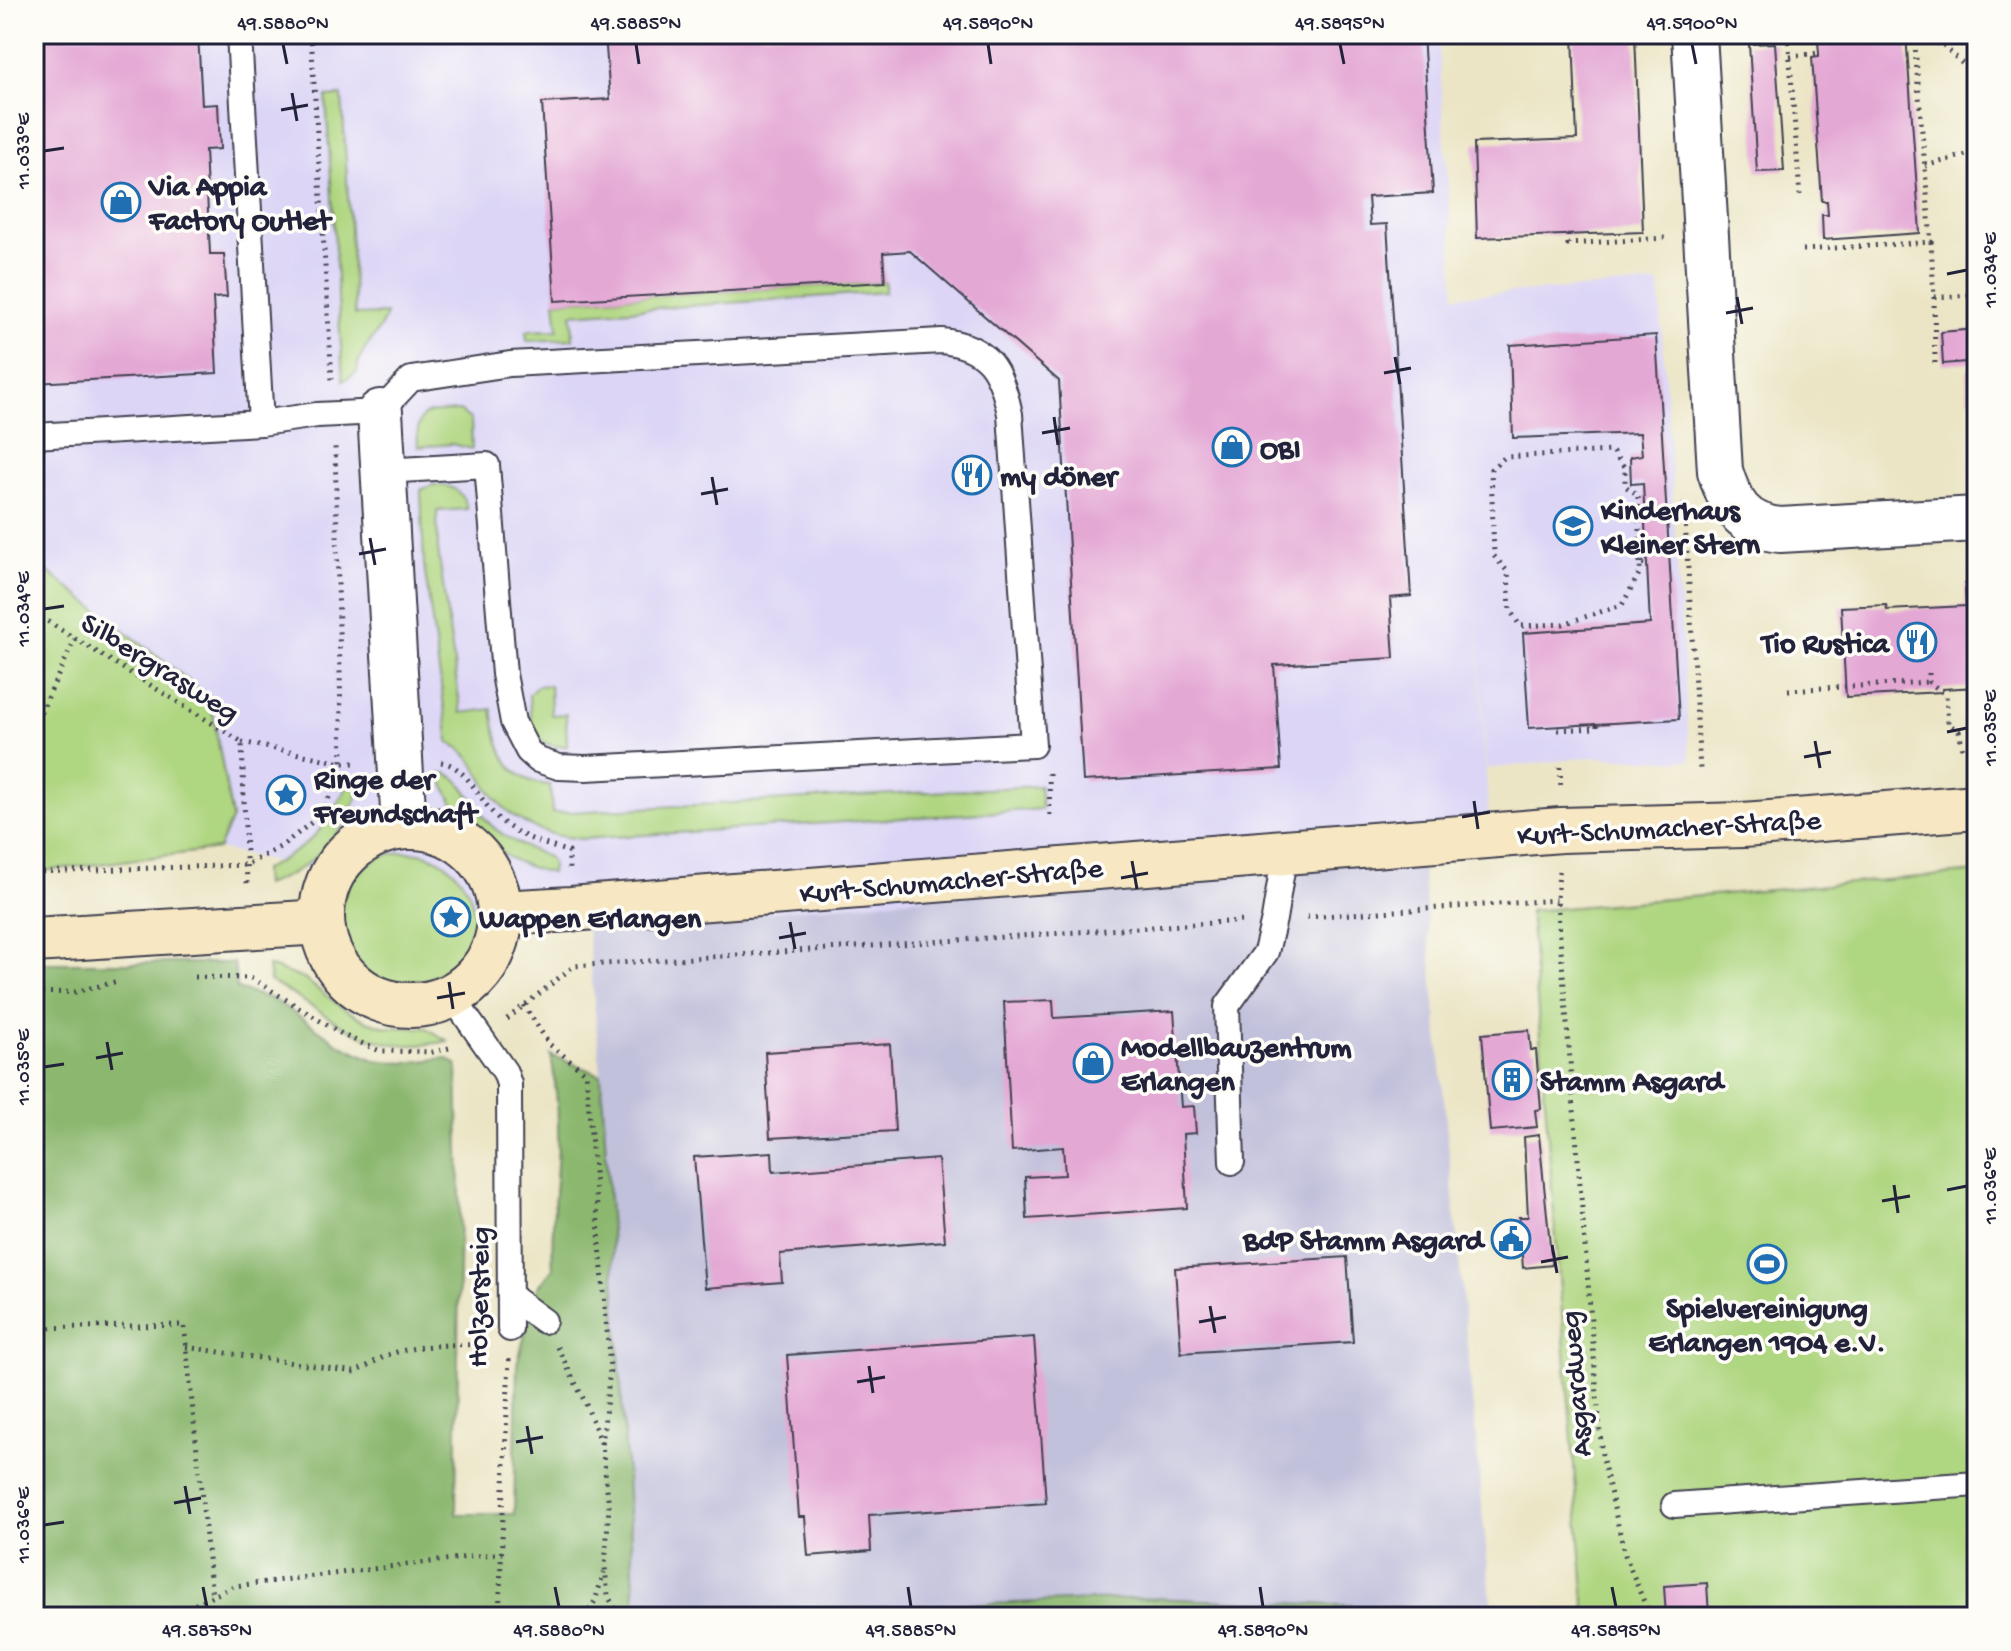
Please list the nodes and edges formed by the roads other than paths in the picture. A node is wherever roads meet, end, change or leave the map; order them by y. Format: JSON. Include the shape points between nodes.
{"nodes":[{"id":1,"x":239,"y":34,"type":"edge"},
{"id":2,"x":1694,"y":34,"type":"edge"},
{"id":3,"x":380,"y":412,"type":"junction"},
{"id":4,"x":261,"y":423,"type":"junction"},
{"id":5,"x":34,"y":436,"type":"edge"},
{"id":6,"x":383,"y":471,"type":"junction"},
{"id":7,"x":1977,"y":519,"type":"edge"},
{"id":8,"x":1977,"y":807,"type":"edge"},
{"id":9,"x":404,"y":827,"type":"junction"},
{"id":10,"x":1285,"y":852,"type":"junction"},
{"id":11,"x":500,"y":913,"type":"junction"},
{"id":12,"x":322,"y":922,"type":"junction"},
{"id":13,"x":34,"y":940,"type":"edge"},
{"id":14,"x":451,"y":995,"type":"junction"},
{"id":15,"x":1232,"y":1162,"type":"dead end"},
{"id":16,"x":510,"y":1296,"type":"junction"},
{"id":17,"x":544,"y":1321,"type":"road end"},
{"id":18,"x":510,"y":1337,"type":"road end"},
{"id":19,"x":1977,"y":1484,"type":"edge"},
{"id":20,"x":1674,"y":1505,"type":"dead end"}],
"edges":[{"from":1,"to":4,"type":"lane"},
{"from":2,"to":7,"type":"street","via":[[1720,471],[1734,506],[1754,524],[1780,530]]},
{"from":3,"to":4,"type":"lane"},
{"from":3,"to":6,"type":"street"},
{"from":3,"to":6,"type":"lane","via":[[411,379],[510,364],[952,342],[973,348],[995,368],[1012,436],[1033,745],[586,768],[538,760],[520,738],[506,688],[487,465]]},
{"from":4,"to":5,"type":"lane"},
{"from":6,"to":9,"type":"street"},
{"from":8,"to":10,"type":"main road","name":"Kurt-Schumacher-Straße","via":[[1743,825],[1561,830]]},
{"from":9,"to":11,"type":"main road","via":[[443,832],[466,846],[488,872]]},
{"from":9,"to":12,"type":"main road","via":[[374,834],[346,855],[328,884]]},
{"from":10,"to":11,"type":"main road","name":"Kurt-Schumacher-Straße"},
{"from":10,"to":15,"type":"lane","via":[[1266,952],[1227,1006]]},
{"from":11,"to":14,"type":"main road","via":[[486,964]]},
{"from":12,"to":13,"type":"main road"},
{"from":12,"to":14,"type":"main road","via":[[339,968],[371,995],[410,1005]]},
{"from":14,"to":16,"type":"lane","name":"Holzersteig","via":[[505,1072],[511,1095]]},
{"from":16,"to":17,"type":"lane"},
{"from":16,"to":18,"type":"lane","name":"Holzersteig"},
{"from":19,"to":20,"type":"lane"}]}
